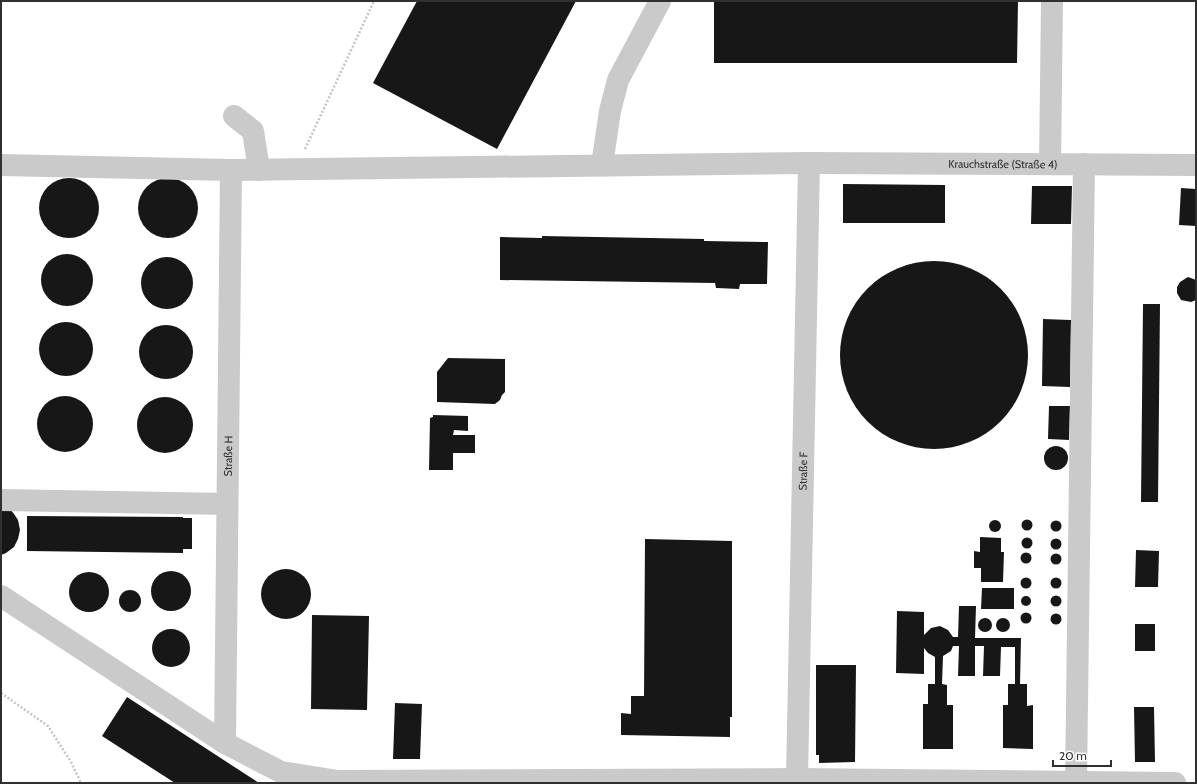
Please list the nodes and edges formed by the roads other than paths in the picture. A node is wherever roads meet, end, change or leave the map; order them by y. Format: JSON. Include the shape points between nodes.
{"nodes":[{"id":1,"x":660,"y":1,"type":"edge"},
{"id":2,"x":1052,"y":1,"type":"edge"},
{"id":3,"x":234,"y":116,"type":"dead end"},
{"id":4,"x":809,"y":163,"type":"junction"},
{"id":5,"x":1050,"y":164,"type":"junction"},
{"id":6,"x":1084,"y":164,"type":"junction"},
{"id":7,"x":1,"y":165,"type":"edge"},
{"id":8,"x":602,"y":165,"type":"junction"},
{"id":9,"x":1196,"y":165,"type":"edge"},
{"id":10,"x":231,"y":170,"type":"junction"},
{"id":11,"x":259,"y":170,"type":"junction"},
{"id":12,"x":1,"y":500,"type":"edge"},
{"id":13,"x":227,"y":504,"type":"junction"},
{"id":14,"x":1,"y":596,"type":"edge"},
{"id":15,"x":225,"y":743,"type":"junction"},
{"id":16,"x":797,"y":779,"type":"junction"},
{"id":17,"x":388,"y":782,"type":"edge"},
{"id":18,"x":1076,"y":782,"type":"junction"},
{"id":19,"x":1175,"y":783,"type":"edge"}],
"edges":[{"from":1,"to":8,"type":"street","via":[[618,80],[610,111]]},
{"from":2,"to":5,"type":"street"},
{"from":3,"to":11,"type":"street","via":[[253,131]]},
{"from":4,"to":5,"type":"street","name":"Krauchstraße (Straße 4)"},
{"from":4,"to":8,"type":"street","name":"Krauchstraße (Straße 4)"},
{"from":4,"to":16,"type":"street","name":"Straße F"},
{"from":5,"to":6,"type":"street","name":"Krauchstraße (Straße 4)"},
{"from":6,"to":9,"type":"street","name":"Krauchstraße (Straße 4)"},
{"from":6,"to":18,"type":"street"},
{"from":7,"to":10,"type":"street","name":"Krauchstraße (Straße 4)"},
{"from":8,"to":11,"type":"street","name":"Krauchstraße (Straße 4)"},
{"from":10,"to":11,"type":"street","name":"Krauchstraße (Straße 4)"},
{"from":10,"to":13,"type":"street","name":"Straße H"},
{"from":12,"to":13,"type":"street"},
{"from":13,"to":15,"type":"street","name":"Straße H"},
{"from":14,"to":15,"type":"street"},
{"from":15,"to":17,"type":"street","via":[[281,772],[338,780]]},
{"from":16,"to":17,"type":"street"},
{"from":16,"to":18,"type":"street"},
{"from":18,"to":19,"type":"street"}]}
